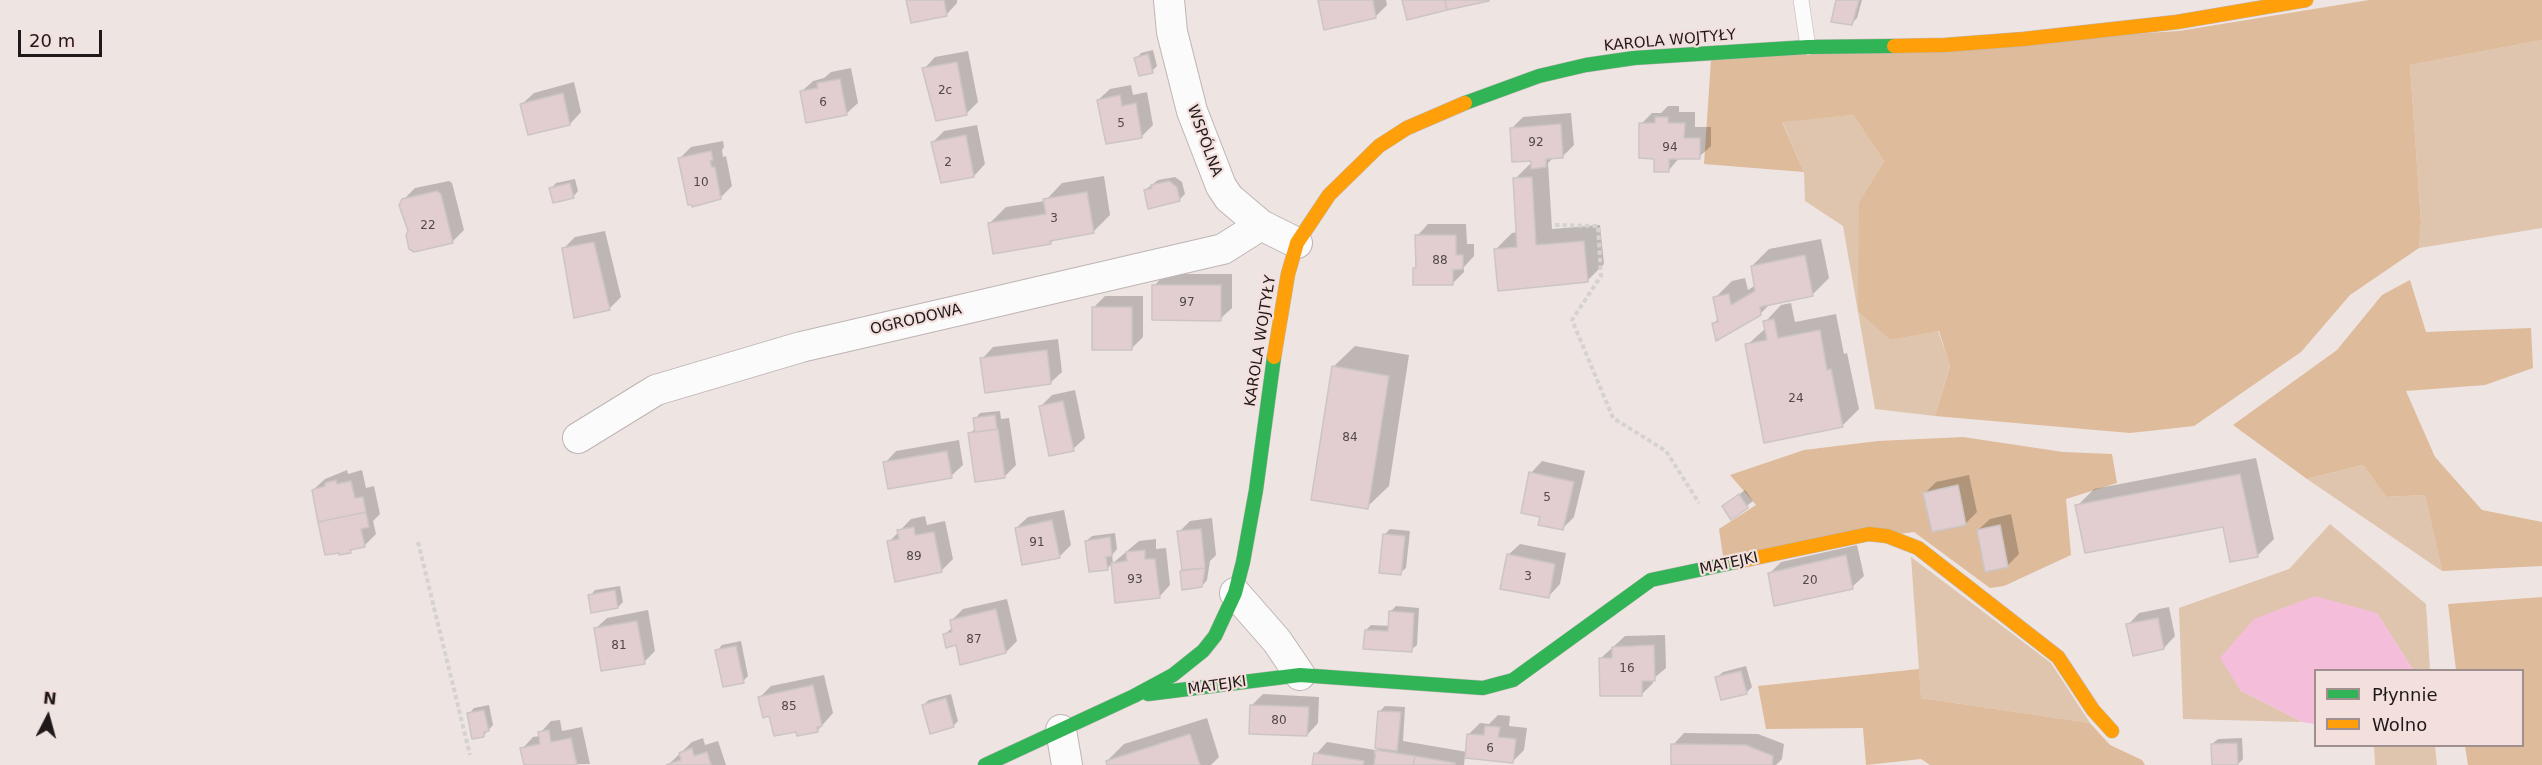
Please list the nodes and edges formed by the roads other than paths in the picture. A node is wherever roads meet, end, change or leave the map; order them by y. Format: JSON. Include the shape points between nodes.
{"nodes":[{"id":1,"x":1169,"y":0,"type":"edge"},
{"id":2,"x":1801,"y":0,"type":"edge"},
{"id":3,"x":2306,"y":0,"type":"edge"},
{"id":4,"x":1808,"y":47,"type":"junction"},
{"id":5,"x":1262,"y":225,"type":"junction"},
{"id":6,"x":1297,"y":243,"type":"junction"},
{"id":7,"x":578,"y":438,"type":"dead end"},
{"id":8,"x":1235,"y":593,"type":"junction"},
{"id":9,"x":1300,"y":675,"type":"junction"},
{"id":10,"x":1134,"y":696,"type":"junction"},
{"id":11,"x":1061,"y":730,"type":"junction"},
{"id":12,"x":2112,"y":731,"type":"dead end"},
{"id":13,"x":985,"y":765,"type":"edge"},
{"id":14,"x":1067,"y":765,"type":"edge"}],
"edges":[{"from":1,"to":5,"type":"street","name":"WSPÓLNA","via":[[1172,32],[1192,111],[1221,186],[1229,198]]},
{"from":2,"to":4,"type":"lane"},
{"from":3,"to":4,"type":"street","name":"KAROLA WOJTYŁY","via":[[2177,22],[2024,39],[1945,45]]},
{"from":4,"to":6,"type":"street","name":"KAROLA WOJTYŁY","via":[[1634,58],[1586,65],[1539,76],[1442,111],[1379,146],[1329,195]]},
{"from":5,"to":6,"type":"street","name":"WSPÓLNA"},
{"from":5,"to":7,"type":"street","name":"OGRODOWA","via":[[1223,249],[801,347],[656,390]]},
{"from":6,"to":8,"type":"street","name":"KAROLA WOJTYŁY","via":[[1286,285],[1256,490]]},
{"from":8,"to":9,"type":"street","via":[[1277,641]]},
{"from":8,"to":10,"type":"street","name":"KAROLA WOJTYŁY","via":[[1226,617],[1203,651],[1173,675]]},
{"from":9,"to":10,"type":"street","name":"MATEJKI"},
{"from":9,"to":12,"type":"street","name":"MATEJKI","via":[[1483,688],[1513,680],[1652,580],[1869,534],[1887,536],[1918,548],[2058,657]]},
{"from":10,"to":11,"type":"street","name":"KAROLA WOJTYŁY"},
{"from":11,"to":13,"type":"street","name":"KAROLA WOJTYŁY"},
{"from":11,"to":14,"type":"street"}]}
